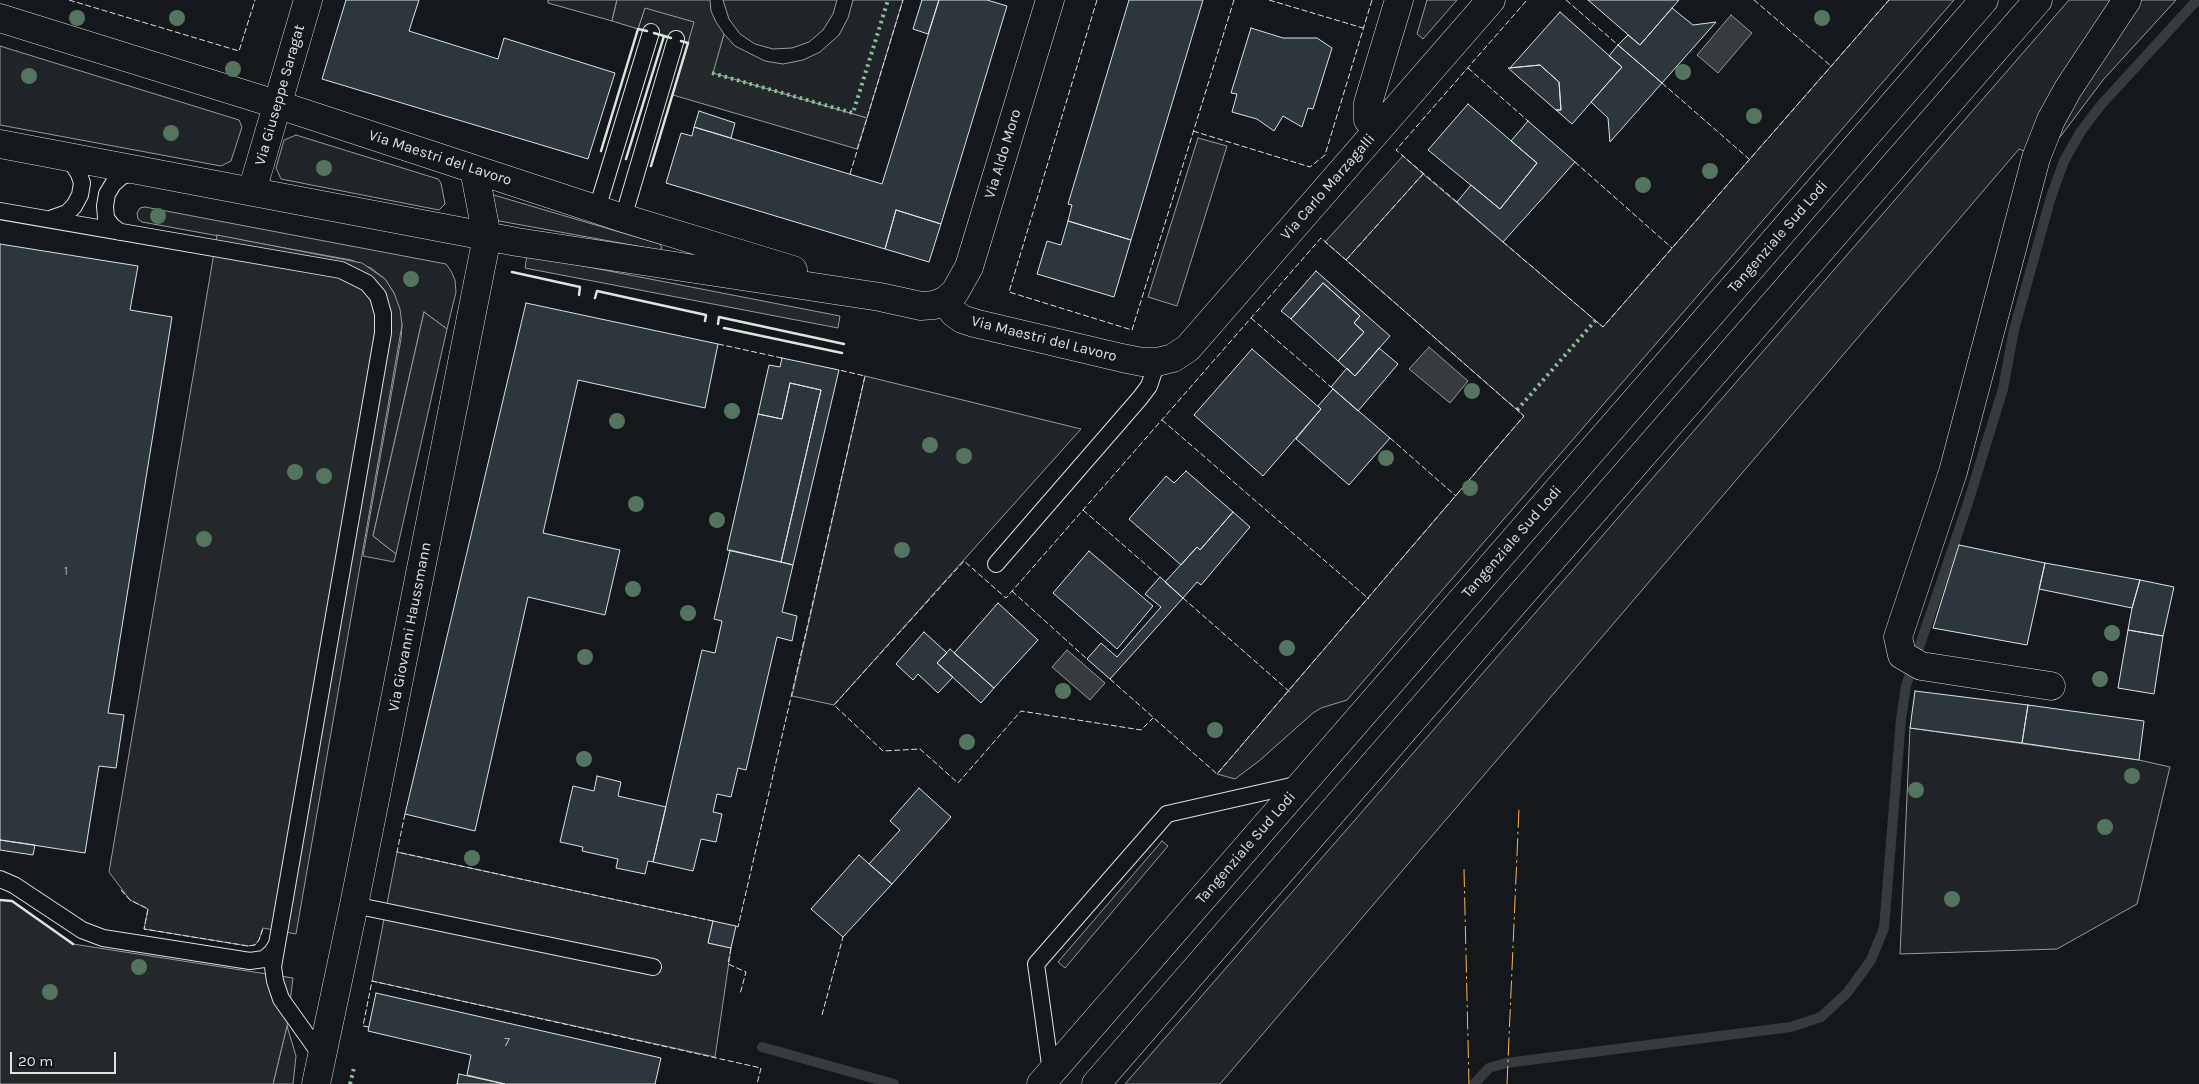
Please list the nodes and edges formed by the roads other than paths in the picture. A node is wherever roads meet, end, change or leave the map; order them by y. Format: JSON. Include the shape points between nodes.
{"nodes":[{"id":1,"x":308,"y":0,"type":"edge"},
{"id":2,"x":1050,"y":0,"type":"edge"},
{"id":3,"x":1399,"y":0,"type":"edge"},
{"id":4,"x":1491,"y":0,"type":"edge"},
{"id":5,"x":1984,"y":0,"type":"edge"},
{"id":6,"x":2038,"y":0,"type":"edge"},
{"id":7,"x":2127,"y":0,"type":"edge"},
{"id":8,"x":0,"y":18,"type":"edge"},
{"id":9,"x":651,"y":32,"type":"dead end"},
{"id":10,"x":676,"y":39,"type":"dead end"},
{"id":11,"x":276,"y":104,"type":"junction"},
{"id":12,"x":1377,"y":130,"type":"junction"},
{"id":13,"x":0,"y":144,"type":"edge"},
{"id":14,"x":57,"y":155,"type":"junction"},
{"id":15,"x":474,"y":169,"type":"junction"},
{"id":16,"x":144,"y":171,"type":"junction"},
{"id":17,"x":252,"y":191,"type":"junction"},
{"id":18,"x":597,"y":209,"type":"junction"},
{"id":19,"x":0,"y":211,"type":"edge"},
{"id":20,"x":623,"y":218,"type":"junction"},
{"id":21,"x":48,"y":219,"type":"junction"},
{"id":22,"x":120,"y":232,"type":"junction"},
{"id":23,"x":487,"y":237,"type":"junction"},
{"id":24,"x":880,"y":297,"type":"junction"},
{"id":25,"x":945,"y":301,"type":"junction"},
{"id":26,"x":1157,"y":362,"type":"junction"},
{"id":27,"x":996,"y":564,"type":"dead end"},
{"id":28,"x":2051,"y":686,"type":"dead end"},
{"id":29,"x":1302,"y":783,"type":"junction"},
{"id":30,"x":0,"y":879,"type":"edge"},
{"id":31,"x":354,"y":905,"type":"junction"},
{"id":32,"x":278,"y":943,"type":"junction"},
{"id":33,"x":653,"y":967,"type":"dead end"},
{"id":34,"x":323,"y":1058,"type":"junction"},
{"id":35,"x":1046,"y":1078,"type":"edge"},
{"id":36,"x":316,"y":1084,"type":"edge"},
{"id":37,"x":1096,"y":1084,"type":"edge"}],
"edges":[{"from":1,"to":11,"type":"main road","name":"Via Giuseppe Saragat"},
{"from":2,"to":25,"type":"main road","name":"Via Aldo Moro","via":[[969,267],[955,292]]},
{"from":3,"to":12,"type":"main road","via":[[1368,103],[1368,120]]},
{"from":4,"to":12,"type":"main road","name":"Via Carlo Marzagalli"},
{"from":5,"to":29,"type":"main road","name":"Tangenziale Sud Lodi"},
{"from":6,"to":37,"type":"main road"},
{"from":7,"to":28,"type":"main road","via":[[2050,120],[2036,158],[1953,472],[1898,637],[1898,647],[1912,660],[1937,670]]},
{"from":8,"to":11,"type":"main road","name":"Via Maestri del Lavoro"},
{"from":9,"to":18,"type":"lane"},
{"from":10,"to":20,"type":"lane"},
{"from":11,"to":15,"type":"main road","name":"Via Maestri del Lavoro"},
{"from":11,"to":17,"type":"main road","name":"Via Giuseppe Saragat"},
{"from":12,"to":26,"type":"main road","name":"Via Carlo Marzagalli","via":[[1188,348],[1173,358]]},
{"from":13,"to":14,"type":"main road","name":"Via Maestri del Lavoro"},
{"from":14,"to":16,"type":"main road","name":"Via Maestri del Lavoro"},
{"from":14,"to":21,"type":"lane","via":[[74,166],[82,183],[74,206],[67,213]]},
{"from":15,"to":18,"type":"main road","name":"Via Maestri del Lavoro"},
{"from":15,"to":23,"type":"main road","name":"Via Giovanni Haussmann"},
{"from":16,"to":17,"type":"main road","name":"Via Maestri del Lavoro"},
{"from":16,"to":22,"type":"lane","via":[[122,176],[108,194],[106,218]]},
{"from":17,"to":23,"type":"main road","name":"Via Maestri del Lavoro"},
{"from":18,"to":20,"type":"main road","name":"Via Maestri del Lavoro"},
{"from":19,"to":21,"type":"lane"},
{"from":20,"to":24,"type":"main road","name":"Via Maestri del Lavoro"},
{"from":21,"to":22,"type":"lane"},
{"from":22,"to":32,"type":"lane","via":[[340,270],[367,284],[378,296],[383,314],[383,333]]},
{"from":23,"to":24,"type":"main road","name":"Via Maestri del Lavoro"},
{"from":23,"to":31,"type":"main road","name":"Via Giovanni Haussmann"},
{"from":24,"to":25,"type":"main road","name":"Via Maestri del Lavoro","via":[[921,306]]},
{"from":25,"to":26,"type":"main road","name":"Via Maestri del Lavoro","via":[[954,313],[974,323],[1122,358]]},
{"from":26,"to":27,"type":"lane","via":[[1149,386],[1140,398]]},
{"from":29,"to":35,"type":"main road","name":"Tangenziale Sud Lodi"},
{"from":29,"to":35,"type":"lane","via":[[1167,814],[1036,964]]},
{"from":30,"to":32,"type":"lane","via":[[14,884],[76,927],[104,938],[250,961],[264,959]]},
{"from":31,"to":33,"type":"lane"},
{"from":31,"to":34,"type":"main road","name":"Via Giovanni Haussmann"},
{"from":32,"to":34,"type":"lane","via":[[273,967],[281,999]]},
{"from":34,"to":36,"type":"main road","name":"Via Giovanni Haussmann"}]}
